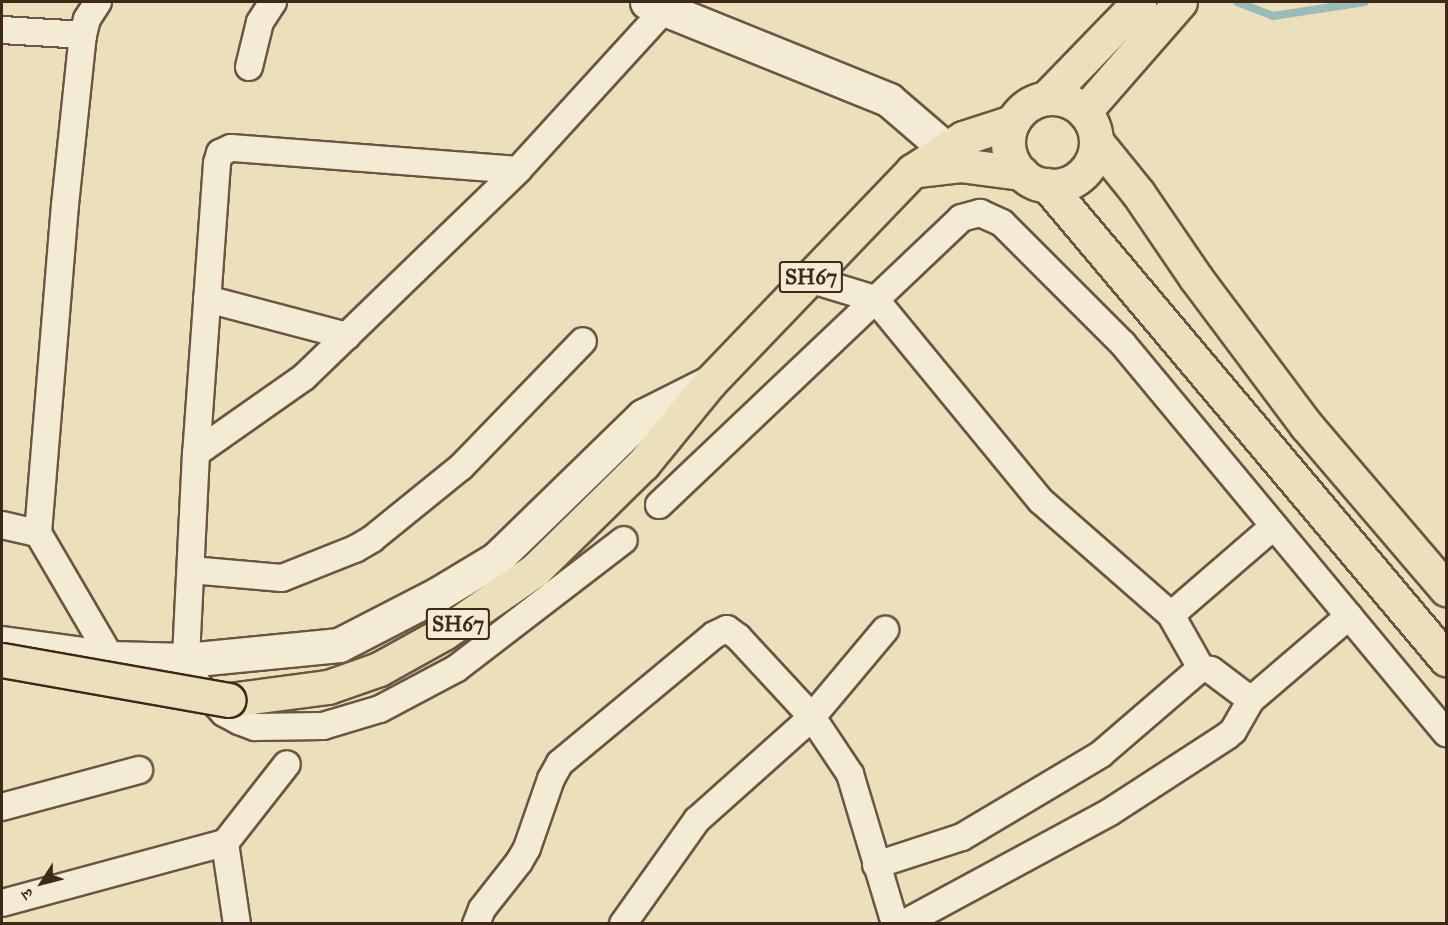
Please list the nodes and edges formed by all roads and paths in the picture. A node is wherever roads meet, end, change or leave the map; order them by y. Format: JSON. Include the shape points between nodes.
{"nodes":[{"id":1,"x":98,"y":2,"type":"edge"},
{"id":2,"x":273,"y":2,"type":"edge"},
{"id":3,"x":1139,"y":2,"type":"edge"},
{"id":4,"x":1180,"y":2,"type":"edge"},
{"id":5,"x":656,"y":5,"type":"edge"},
{"id":6,"x":2,"y":30,"type":"edge"},
{"id":7,"x":83,"y":34,"type":"junction"},
{"id":8,"x":249,"y":67,"type":"dead end"},
{"id":9,"x":1046,"y":98,"type":"junction"},
{"id":10,"x":1012,"y":122,"type":"junction"},
{"id":11,"x":1090,"y":127,"type":"junction"},
{"id":12,"x":945,"y":148,"type":"junction"},
{"id":13,"x":519,"y":170,"type":"junction"},
{"id":14,"x":912,"y":171,"type":"junction"},
{"id":15,"x":1034,"y":179,"type":"junction"},
{"id":16,"x":809,"y":279,"type":"junction"},
{"id":17,"x":207,"y":298,"type":"junction"},
{"id":18,"x":875,"y":299,"type":"junction"},
{"id":19,"x":347,"y":336,"type":"junction"},
{"id":20,"x":583,"y":341,"type":"dead end"},
{"id":21,"x":709,"y":383,"type":"junction"},
{"id":22,"x":196,"y":453,"type":"junction"},
{"id":23,"x":659,"y":505,"type":"dead end"},
{"id":24,"x":2,"y":525,"type":"edge"},
{"id":25,"x":1274,"y":526,"type":"junction"},
{"id":26,"x":38,"y":533,"type":"junction"},
{"id":27,"x":624,"y":540,"type":"dead end"},
{"id":28,"x":191,"y":570,"type":"junction"},
{"id":29,"x":1446,"y":588,"type":"edge"},
{"id":30,"x":1171,"y":615,"type":"junction"},
{"id":31,"x":1349,"y":616,"type":"junction"},
{"id":32,"x":885,"y":630,"type":"dead end"},
{"id":33,"x":2,"y":643,"type":"edge"},
{"id":34,"x":111,"y":658,"type":"junction"},
{"id":35,"x":1446,"y":659,"type":"edge"},
{"id":36,"x":2,"y":660,"type":"edge"},
{"id":37,"x":186,"y":660,"type":"junction"},
{"id":38,"x":1201,"y":668,"type":"junction"},
{"id":39,"x":1251,"y":700,"type":"junction"},
{"id":40,"x":812,"y":717,"type":"junction"},
{"id":41,"x":1446,"y":733,"type":"edge"},
{"id":42,"x":287,"y":764,"type":"dead end"},
{"id":43,"x":139,"y":770,"type":"dead end"},
{"id":44,"x":2,"y":807,"type":"edge"},
{"id":45,"x":225,"y":843,"type":"junction"},
{"id":46,"x":876,"y":865,"type":"junction"},
{"id":47,"x":2,"y":903,"type":"edge"},
{"id":48,"x":237,"y":924,"type":"edge"},
{"id":49,"x":476,"y":924,"type":"edge"},
{"id":50,"x":623,"y":924,"type":"edge"},
{"id":51,"x":895,"y":924,"type":"edge"},
{"id":52,"x":903,"y":924,"type":"edge"}],
"edges":[{"from":1,"to":7,"type":"street"},
{"from":2,"to":8,"type":"street","via":[[260,22]]},
{"from":3,"to":9,"type":"main road"},
{"from":4,"to":11,"type":"main road","via":[[1134,54]]},
{"from":5,"to":12,"type":"main road","via":[[889,100]]},
{"from":5,"to":13,"type":"street"},
{"from":6,"to":7,"type":"street"},
{"from":7,"to":26,"type":"street"},
{"from":9,"to":10,"type":"main road","via":[[1026,106]]},
{"from":9,"to":11,"type":"main road","via":[[1067,100]]},
{"from":10,"to":12,"type":"main road","number":"SH67"},
{"from":10,"to":15,"type":"main road","via":[[1008,132],[1009,154]]},
{"from":11,"to":15,"type":"main road","via":[[1089,165],[1081,174],[1059,185]]},
{"from":11,"to":29,"type":"main road","via":[[1306,425]]},
{"from":12,"to":14,"type":"main road","number":"SH67"},
{"from":13,"to":17,"type":"street","via":[[231,147],[220,153],[217,163]]},
{"from":13,"to":19,"type":"street"},
{"from":14,"to":15,"type":"main road","via":[[961,165]]},
{"from":14,"to":16,"type":"main road","number":"SH67"},
{"from":15,"to":35,"type":"main road"},
{"from":16,"to":18,"type":"street"},
{"from":16,"to":21,"type":"main road","number":"SH67"},
{"from":17,"to":19,"type":"street"},
{"from":17,"to":22,"type":"street"},
{"from":18,"to":23,"type":"street"},
{"from":18,"to":25,"type":"street","via":[[961,218],[980,213],[993,218],[1123,344]]},
{"from":18,"to":30,"type":"street","via":[[1041,501]]},
{"from":19,"to":22,"type":"street","via":[[292,388]]},
{"from":20,"to":28,"type":"street","via":[[461,467],[355,549],[282,578]]},
{"from":21,"to":36,"type":"main road","number":"SH67","bridge":true,"via":[[643,464],[535,570],[444,633],[379,669],[328,687],[229,700]]},
{"from":21,"to":37,"type":"main road","via":[[643,416],[496,559],[438,594],[339,645]]},
{"from":22,"to":28,"type":"street"},
{"from":24,"to":26,"type":"street"},
{"from":25,"to":30,"type":"street"},
{"from":25,"to":31,"type":"street"},
{"from":26,"to":34,"type":"street"},
{"from":27,"to":37,"type":"street","via":[[457,668],[380,709],[323,726],[255,727],[239,721],[224,713],[198,685]]},
{"from":28,"to":37,"type":"street"},
{"from":30,"to":38,"type":"street"},
{"from":31,"to":39,"type":"street"},
{"from":31,"to":41,"type":"street"},
{"from":32,"to":40,"type":"street"},
{"from":33,"to":34,"type":"main road"},
{"from":34,"to":37,"type":"main road"},
{"from":38,"to":39,"type":"street","via":[[1211,670]]},
{"from":38,"to":46,"type":"street","via":[[1101,754],[962,837]]},
{"from":39,"to":52,"type":"street","via":[[1233,731],[1110,812]]},
{"from":40,"to":46,"type":"street","via":[[850,774]]},
{"from":40,"to":49,"type":"street","via":[[738,637],[727,630],[714,635],[560,763],[550,779],[527,848],[482,909]]},
{"from":40,"to":50,"type":"street","via":[[697,820]]},
{"from":42,"to":45,"type":"street"},
{"from":43,"to":44,"type":"street"},
{"from":45,"to":47,"type":"street"},
{"from":45,"to":48,"type":"street"},
{"from":46,"to":51,"type":"street"}]}
